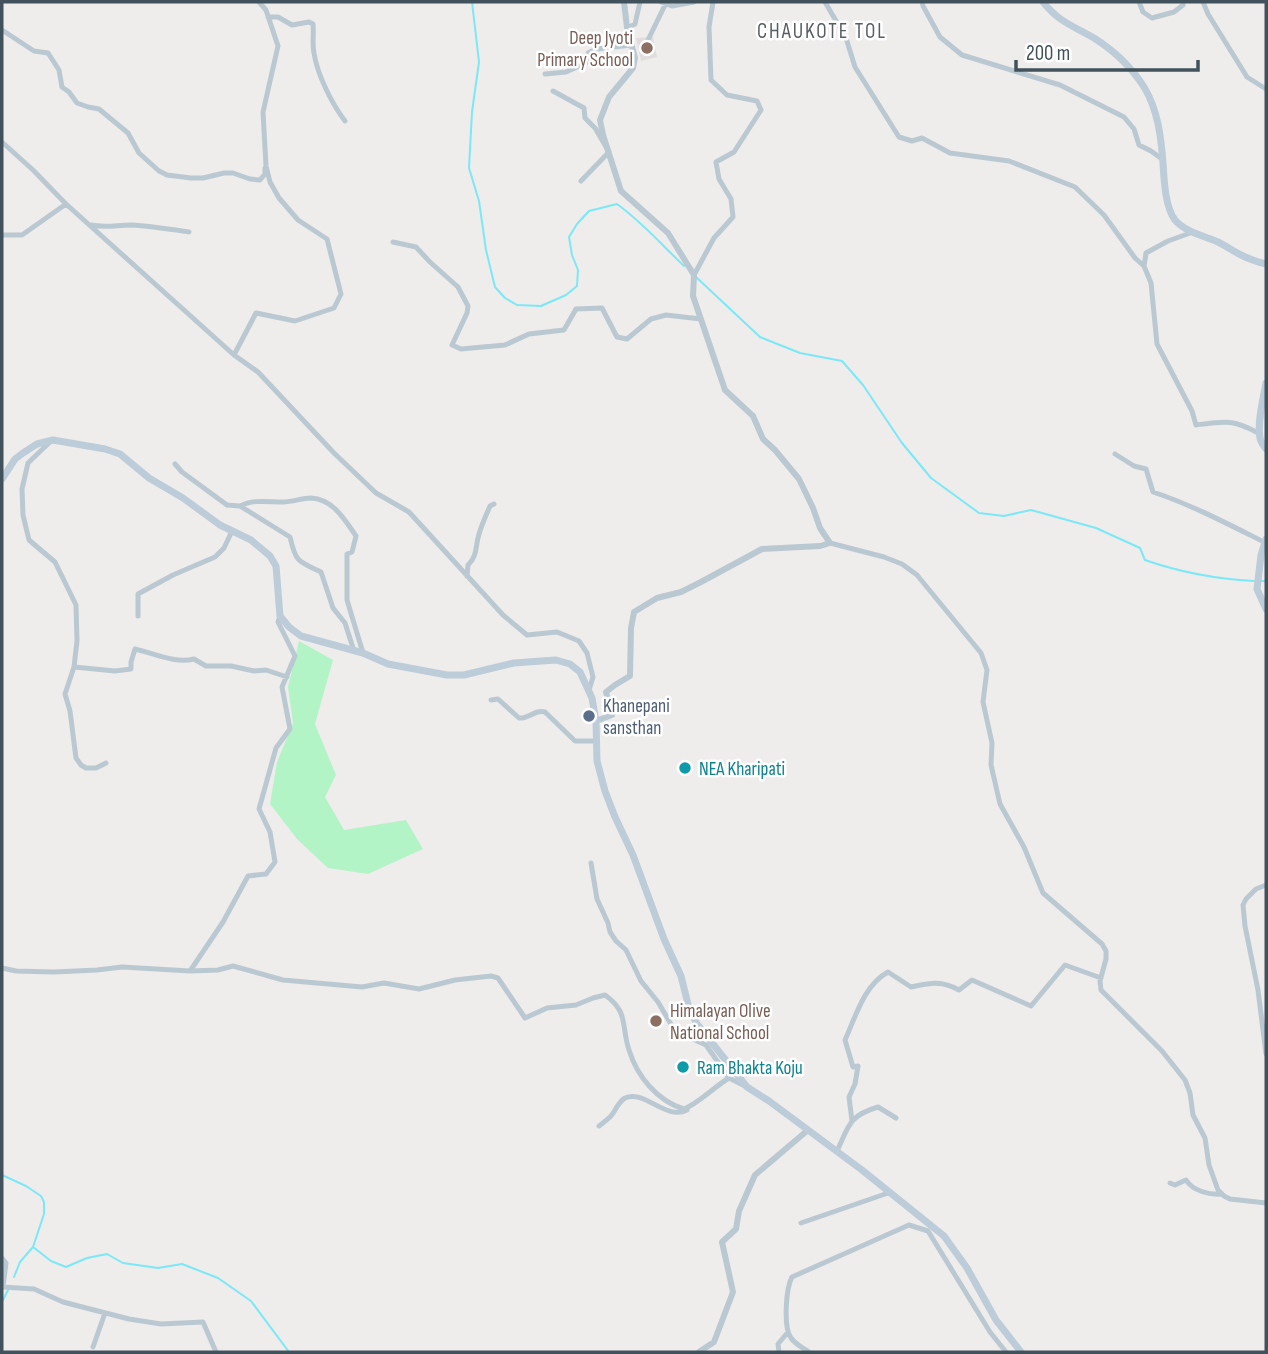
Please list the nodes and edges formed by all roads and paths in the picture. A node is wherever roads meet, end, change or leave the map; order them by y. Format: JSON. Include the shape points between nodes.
{"nodes":[{"id":1,"x":259,"y":2,"type":"edge"},
{"id":2,"x":624,"y":2,"type":"edge"},
{"id":3,"x":640,"y":2,"type":"edge"},
{"id":4,"x":694,"y":2,"type":"edge"},
{"id":5,"x":713,"y":2,"type":"edge"},
{"id":6,"x":825,"y":2,"type":"edge"},
{"id":7,"x":922,"y":2,"type":"edge"},
{"id":8,"x":1043,"y":2,"type":"edge"},
{"id":9,"x":1139,"y":2,"type":"edge"},
{"id":10,"x":1183,"y":2,"type":"edge"},
{"id":11,"x":1203,"y":2,"type":"edge"},
{"id":12,"x":663,"y":3,"type":"edge"},
{"id":13,"x":268,"y":17,"type":"junction"},
{"id":14,"x":628,"y":28,"type":"junction"},
{"id":15,"x":2,"y":30,"type":"edge"},
{"id":16,"x":647,"y":42,"type":"dead end"},
{"id":17,"x":631,"y":45,"type":"junction"},
{"id":18,"x":545,"y":74,"type":"dead end"},
{"id":19,"x":1266,"y":89,"type":"edge"},
{"id":20,"x":554,"y":91,"type":"dead end"},
{"id":21,"x":345,"y":121,"type":"dead end"},
{"id":22,"x":2,"y":142,"type":"edge"},
{"id":23,"x":608,"y":152,"type":"junction"},
{"id":24,"x":1163,"y":159,"type":"junction"},
{"id":25,"x":265,"y":166,"type":"junction"},
{"id":26,"x":581,"y":181,"type":"dead end"},
{"id":27,"x":66,"y":204,"type":"junction"},
{"id":28,"x":88,"y":224,"type":"junction"},
{"id":29,"x":188,"y":232,"type":"dead end"},
{"id":30,"x":1194,"y":232,"type":"junction"},
{"id":31,"x":2,"y":235,"type":"edge"},
{"id":32,"x":393,"y":242,"type":"dead end"},
{"id":33,"x":1266,"y":264,"type":"edge"},
{"id":34,"x":1144,"y":266,"type":"junction"},
{"id":35,"x":694,"y":275,"type":"junction"},
{"id":36,"x":701,"y":319,"type":"junction"},
{"id":37,"x":234,"y":355,"type":"junction"},
{"id":38,"x":1266,"y":383,"type":"edge"},
{"id":39,"x":1260,"y":434,"type":"junction"},
{"id":40,"x":53,"y":440,"type":"junction"},
{"id":41,"x":1266,"y":449,"type":"edge"},
{"id":42,"x":1115,"y":454,"type":"dead end"},
{"id":43,"x":175,"y":464,"type":"dead end"},
{"id":44,"x":2,"y":479,"type":"edge"},
{"id":45,"x":494,"y":505,"type":"dead end"},
{"id":46,"x":240,"y":506,"type":"junction"},
{"id":47,"x":232,"y":531,"type":"junction"},
{"id":48,"x":1265,"y":541,"type":"edge"},
{"id":49,"x":830,"y":543,"type":"junction"},
{"id":50,"x":467,"y":576,"type":"junction"},
{"id":51,"x":1266,"y":609,"type":"edge"},
{"id":52,"x":138,"y":616,"type":"dead end"},
{"id":53,"x":280,"y":616,"type":"junction"},
{"id":54,"x":358,"y":652,"type":"junction"},
{"id":55,"x":74,"y":667,"type":"junction"},
{"id":56,"x":287,"y":677,"type":"junction"},
{"id":57,"x":589,"y":690,"type":"junction"},
{"id":58,"x":491,"y":700,"type":"dead end"},
{"id":59,"x":596,"y":722,"type":"junction"},
{"id":60,"x":596,"y":741,"type":"junction"},
{"id":61,"x":106,"y":763,"type":"dead end"},
{"id":62,"x":591,"y":863,"type":"dead end"},
{"id":63,"x":1266,"y":885,"type":"edge"},
{"id":64,"x":2,"y":968,"type":"edge"},
{"id":65,"x":190,"y":971,"type":"junction"},
{"id":66,"x":1101,"y":978,"type":"junction"},
{"id":67,"x":1266,"y":988,"type":"edge"},
{"id":68,"x":1258,"y":990,"type":"junction"},
{"id":69,"x":1266,"y":1054,"type":"edge"},
{"id":70,"x":729,"y":1078,"type":"junction"},
{"id":71,"x":747,"y":1087,"type":"junction"},
{"id":72,"x":689,"y":1108,"type":"junction"},
{"id":73,"x":896,"y":1118,"type":"dead end"},
{"id":74,"x":852,"y":1121,"type":"junction"},
{"id":75,"x":599,"y":1126,"type":"dead end"},
{"id":76,"x":808,"y":1130,"type":"junction"},
{"id":77,"x":837,"y":1151,"type":"junction"},
{"id":78,"x":1170,"y":1183,"type":"dead end"},
{"id":79,"x":891,"y":1192,"type":"junction"},
{"id":80,"x":1222,"y":1194,"type":"junction"},
{"id":81,"x":1266,"y":1203,"type":"edge"},
{"id":82,"x":801,"y":1223,"type":"dead end"},
{"id":83,"x":2,"y":1258,"type":"edge"},
{"id":84,"x":2,"y":1286,"type":"edge"},
{"id":85,"x":104,"y":1313,"type":"junction"},
{"id":86,"x":788,"y":1332,"type":"junction"},
{"id":87,"x":93,"y":1347,"type":"dead end"},
{"id":88,"x":216,"y":1352,"type":"edge"},
{"id":89,"x":699,"y":1352,"type":"edge"},
{"id":90,"x":779,"y":1352,"type":"edge"},
{"id":91,"x":809,"y":1352,"type":"edge"},
{"id":92,"x":1006,"y":1352,"type":"edge"},
{"id":93,"x":1021,"y":1352,"type":"edge"}],
"edges":[{"from":1,"to":13,"type":"street"},
{"from":2,"to":14,"type":"street"},
{"from":3,"to":14,"type":"street","via":[[635,24]]},
{"from":4,"to":12,"type":"street"},
{"from":5,"to":35,"type":"street","via":[[711,80],[727,95],[757,101],[761,110],[734,152],[716,162],[733,217],[714,238]]},
{"from":6,"to":34,"type":"street","via":[[846,38],[855,67],[899,136],[912,141],[922,138],[950,153],[1009,161],[1075,187]]},
{"from":7,"to":24,"type":"street","via":[[940,37],[962,55],[1060,85],[1124,117],[1139,145]]},
{"from":8,"to":24,"type":"main road","via":[[1061,21],[1110,50],[1143,86],[1156,113]]},
{"from":9,"to":10,"type":"street","via":[[1152,18],[1174,12]]},
{"from":11,"to":19,"type":"street","via":[[1247,77]]},
{"from":12,"to":16,"type":"street"},
{"from":13,"to":21,"type":"street","via":[[292,25],[313,24],[321,79]]},
{"from":13,"to":25,"type":"street","via":[[278,46],[263,113]]},
{"from":14,"to":17,"type":"street"},
{"from":15,"to":25,"type":"street","via":[[34,51],[48,53],[59,70],[62,87],[77,103],[99,109],[128,133],[139,153],[159,171],[191,178],[233,173],[260,180]]},
{"from":17,"to":18,"type":"street","via":[[597,49],[588,53],[586,63],[566,72]]},
{"from":17,"to":23,"type":"street","via":[[633,68],[609,97],[600,120]]},
{"from":20,"to":23,"type":"street","via":[[584,108],[584,118]]},
{"from":22,"to":27,"type":"street"},
{"from":23,"to":26,"type":"street"},
{"from":23,"to":35,"type":"street","via":[[621,191],[668,233]]},
{"from":24,"to":30,"type":"main road","via":[[1173,217]]},
{"from":25,"to":37,"type":"street","via":[[270,182],[298,220],[327,239],[341,294],[334,308],[295,321],[256,313]]},
{"from":27,"to":28,"type":"street"},
{"from":27,"to":31,"type":"street","via":[[22,235]]},
{"from":28,"to":29,"type":"street"},
{"from":28,"to":37,"type":"street"},
{"from":30,"to":33,"type":"main road"},
{"from":30,"to":34,"type":"street","via":[[1146,253]]},
{"from":32,"to":36,"type":"street","via":[[416,247],[458,287],[468,306],[452,345],[461,349],[505,345],[529,334],[564,330],[576,309],[602,308],[617,337],[627,339],[651,319],[666,315]]},
{"from":34,"to":39,"type":"street","via":[[1151,283],[1157,344],[1196,425],[1242,424]]},
{"from":35,"to":36,"type":"street","via":[[693,296]]},
{"from":36,"to":49,"type":"street","via":[[725,390],[753,416],[763,439],[799,479]]},
{"from":37,"to":50,"type":"street","via":[[258,372],[376,493],[408,512]]},
{"from":38,"to":39,"type":"main road"},
{"from":39,"to":41,"type":"main road"},
{"from":40,"to":44,"type":"main road","via":[[23,453]]},
{"from":40,"to":47,"type":"main road","via":[[120,454]]},
{"from":40,"to":55,"type":"street","via":[[28,463],[22,489],[23,516],[29,540],[55,562],[76,605]]},
{"from":42,"to":48,"type":"street","via":[[1146,469],[1153,492]]},
{"from":43,"to":46,"type":"street","via":[[227,505]]},
{"from":45,"to":50,"type":"street","via":[[481,529]]},
{"from":46,"to":54,"type":"street","via":[[290,537],[299,562],[321,572],[333,608]]},
{"from":46,"to":54,"type":"street","via":[[312,498],[330,504],[344,517],[356,536],[352,552],[346,554],[347,600]]},
{"from":47,"to":52,"type":"street","via":[[215,557],[138,594]]},
{"from":47,"to":53,"type":"main road","via":[[251,540],[276,566]]},
{"from":48,"to":51,"type":"main road","via":[[1257,589]]},
{"from":49,"to":59,"type":"street","via":[[762,548],[634,612],[630,676],[606,692],[612,715]]},
{"from":49,"to":66,"type":"street","via":[[902,564],[917,575],[981,653],[987,670],[983,702],[1000,804],[1043,893],[1104,948]]},
{"from":50,"to":57,"type":"street","via":[[527,635],[557,632],[579,641],[593,677]]},
{"from":53,"to":54,"type":"main road","via":[[301,636]]},
{"from":53,"to":56,"type":"street","via":[[278,622],[295,656]]},
{"from":54,"to":57,"type":"main road","via":[[388,664],[456,676],[514,663],[556,660],[580,672]]},
{"from":55,"to":56,"type":"street","via":[[131,669],[135,649],[178,661],[194,659],[206,666],[266,670]]},
{"from":55,"to":61,"type":"street","via":[[65,694],[76,758],[89,769]]},
{"from":56,"to":65,"type":"street","via":[[282,687],[290,729],[276,748],[259,809],[270,832],[275,862],[266,874],[248,876]]},
{"from":57,"to":59,"type":"main road"},
{"from":58,"to":60,"type":"street","via":[[498,699],[523,719],[540,710],[575,741]]},
{"from":59,"to":60,"type":"main road"},
{"from":60,"to":71,"type":"main road","via":[[605,791],[681,976],[689,1008]]},
{"from":62,"to":70,"type":"street","via":[[597,899],[610,932],[626,950],[641,981],[675,1031],[706,1045]]},
{"from":63,"to":68,"type":"street","via":[[1256,889],[1243,905]]},
{"from":64,"to":65,"type":"street"},
{"from":65,"to":72,"type":"street","via":[[233,966],[283,980],[362,987],[384,983],[419,989],[491,976],[498,978],[525,1018],[547,1008],[605,995],[621,1010],[638,1073],[664,1100]]},
{"from":66,"to":74,"type":"street","via":[[1065,965],[1031,1006],[972,979],[959,990],[933,982],[911,986],[888,972],[879,977],[845,1040],[853,1067],[858,1066],[849,1097]]},
{"from":66,"to":80,"type":"street","via":[[1103,993],[1185,1080],[1193,1115],[1207,1143],[1212,1175]]},
{"from":67,"to":68,"type":"street"},
{"from":68,"to":69,"type":"street"},
{"from":70,"to":71,"type":"street"},
{"from":70,"to":72,"type":"street"},
{"from":71,"to":76,"type":"main road"},
{"from":72,"to":75,"type":"street","via":[[672,1112],[635,1096],[620,1102]]},
{"from":73,"to":74,"type":"street","via":[[878,1107]]},
{"from":74,"to":77,"type":"street"},
{"from":76,"to":77,"type":"main road"},
{"from":76,"to":89,"type":"street","via":[[755,1175],[736,1229],[722,1242],[733,1292],[714,1342]]},
{"from":77,"to":79,"type":"main road"},
{"from":78,"to":80,"type":"street","via":[[1186,1180],[1194,1188]]},
{"from":79,"to":82,"type":"street"},
{"from":79,"to":93,"type":"main road","via":[[944,1236]]},
{"from":80,"to":81,"type":"street"},
{"from":83,"to":84,"type":"street","via":[[6,1263]]},
{"from":84,"to":85,"type":"street","via":[[34,1289]]},
{"from":85,"to":87,"type":"street"},
{"from":85,"to":88,"type":"street","via":[[161,1324],[203,1322]]},
{"from":86,"to":90,"type":"street","via":[[778,1344]]},
{"from":86,"to":91,"type":"street"},
{"from":86,"to":92,"type":"street","via":[[787,1294],[792,1277],[909,1225],[928,1231]]}]}
